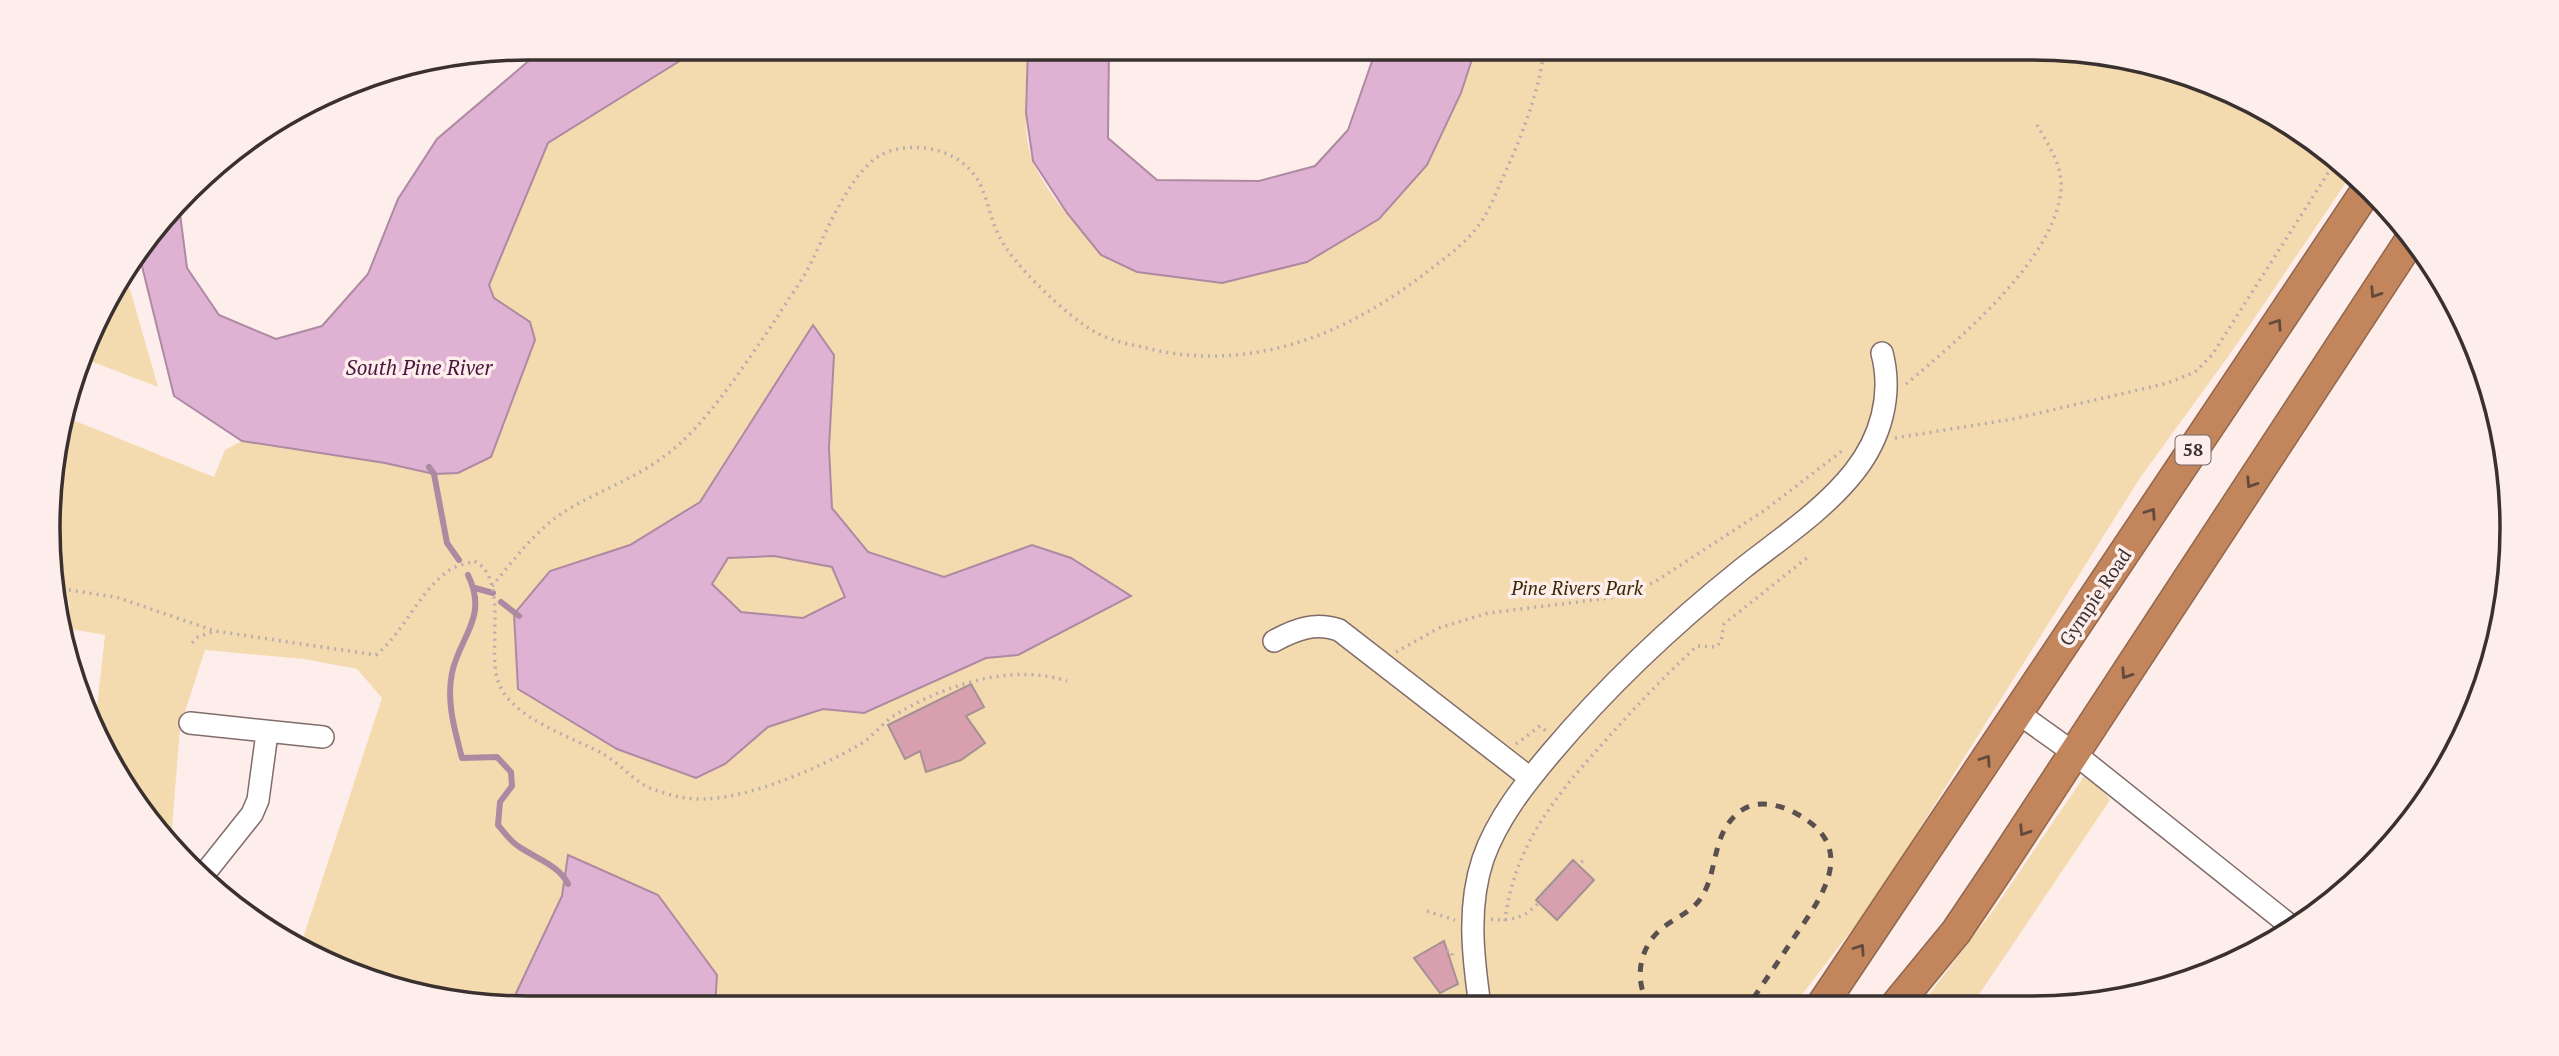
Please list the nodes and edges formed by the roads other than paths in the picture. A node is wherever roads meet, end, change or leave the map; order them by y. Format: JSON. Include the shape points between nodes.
{"nodes":[{"id":1,"x":2362,"y":197,"type":"edge"},
{"id":2,"x":2406,"y":247,"type":"edge"},
{"id":3,"x":1882,"y":353,"type":"dead end"},
{"id":4,"x":1273,"y":641,"type":"dead end"},
{"id":5,"x":2018,"y":713,"type":"junction"},
{"id":6,"x":190,"y":723,"type":"dead end"},
{"id":7,"x":267,"y":733,"type":"junction"},
{"id":8,"x":323,"y":737,"type":"dead end"},
{"id":9,"x":2074,"y":753,"type":"junction"},
{"id":10,"x":1530,"y":778,"type":"junction"},
{"id":11,"x":208,"y":869,"type":"edge"},
{"id":12,"x":2285,"y":922,"type":"edge"},
{"id":13,"x":1478,"y":996,"type":"edge"},
{"id":14,"x":1828,"y":996,"type":"edge"},
{"id":15,"x":1903,"y":996,"type":"edge"}],
"edges":[{"from":5,"to":1,"type":"highway","name":"Gympie Road","number":"58","one_way":true},
{"from":2,"to":9,"type":"highway","one_way":true},
{"from":3,"to":10,"type":"lane","via":[[1886,401],[1874,439],[1854,473],[1656,641],[1596,701]]},
{"from":4,"to":10,"type":"lane","via":[[1307,626],[1326,626],[1352,638]]},
{"from":5,"to":9,"type":"lane"},
{"from":14,"to":5,"type":"highway","name":"Gympie Road","number":"58","one_way":true},
{"from":6,"to":7,"type":"lane"},
{"from":7,"to":8,"type":"lane"},
{"from":7,"to":11,"type":"lane","via":[[252,814]]},
{"from":9,"to":12,"type":"lane"},
{"from":9,"to":15,"type":"highway","one_way":true,"via":[[1955,932]]},
{"from":10,"to":13,"type":"lane","via":[[1498,825],[1475,890],[1474,966]]}]}
